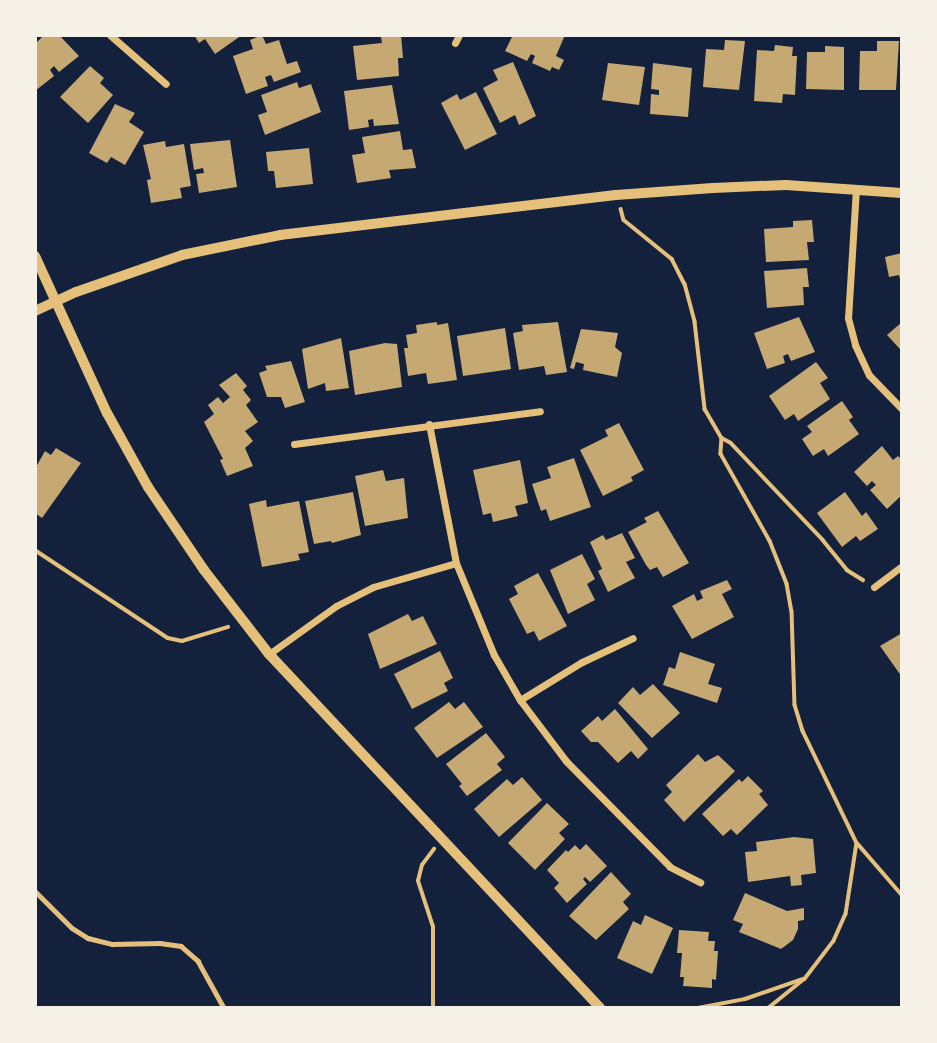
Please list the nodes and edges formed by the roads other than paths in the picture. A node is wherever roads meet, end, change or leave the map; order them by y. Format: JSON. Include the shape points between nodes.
{"nodes":[{"id":1,"x":110,"y":35,"type":"edge"},
{"id":2,"x":459,"y":35,"type":"edge"},
{"id":3,"x":455,"y":43,"type":"dead end"},
{"id":4,"x":166,"y":85,"type":"dead end"},
{"id":5,"x":856,"y":188,"type":"junction"},
{"id":6,"x":902,"y":193,"type":"edge"},
{"id":7,"x":35,"y":257,"type":"edge"},
{"id":8,"x":55,"y":302,"type":"junction"},
{"id":9,"x":35,"y":311,"type":"edge"},
{"id":10,"x":902,"y":409,"type":"edge"},
{"id":11,"x":540,"y":411,"type":"dead end"},
{"id":12,"x":429,"y":424,"type":"junction"},
{"id":13,"x":294,"y":444,"type":"dead end"},
{"id":14,"x":456,"y":564,"type":"junction"},
{"id":15,"x":902,"y":566,"type":"edge"},
{"id":16,"x":874,"y":587,"type":"road end"},
{"id":17,"x":633,"y":638,"type":"dead end"},
{"id":18,"x":269,"y":654,"type":"junction"},
{"id":19,"x":520,"y":700,"type":"junction"},
{"id":20,"x":700,"y":882,"type":"dead end"},
{"id":21,"x":35,"y":891,"type":"edge"},
{"id":22,"x":223,"y":1008,"type":"edge"},
{"id":23,"x":600,"y":1008,"type":"edge"}],
"edges":[{"from":1,"to":4,"type":"street"},
{"from":2,"to":3,"type":"street"},
{"from":5,"to":6,"type":"street"},
{"from":5,"to":8,"type":"street","via":[[786,185],[616,195],[280,235],[182,255]]},
{"from":5,"to":10,"type":"street","via":[[848,318],[869,375]]},
{"from":7,"to":8,"type":"street"},
{"from":8,"to":9,"type":"street"},
{"from":8,"to":18,"type":"street","via":[[148,487]]},
{"from":11,"to":12,"type":"street"},
{"from":12,"to":13,"type":"street"},
{"from":12,"to":14,"type":"street"},
{"from":14,"to":18,"type":"street","via":[[373,587],[336,606]]},
{"from":14,"to":19,"type":"street","via":[[494,655]]},
{"from":15,"to":16,"type":"street"},
{"from":17,"to":19,"type":"street"},
{"from":18,"to":23,"type":"street"},
{"from":19,"to":20,"type":"street","via":[[547,738],[670,867]]},
{"from":21,"to":22,"type":"lane","via":[[88,938],[112,944],[181,946],[198,961]]}]}
